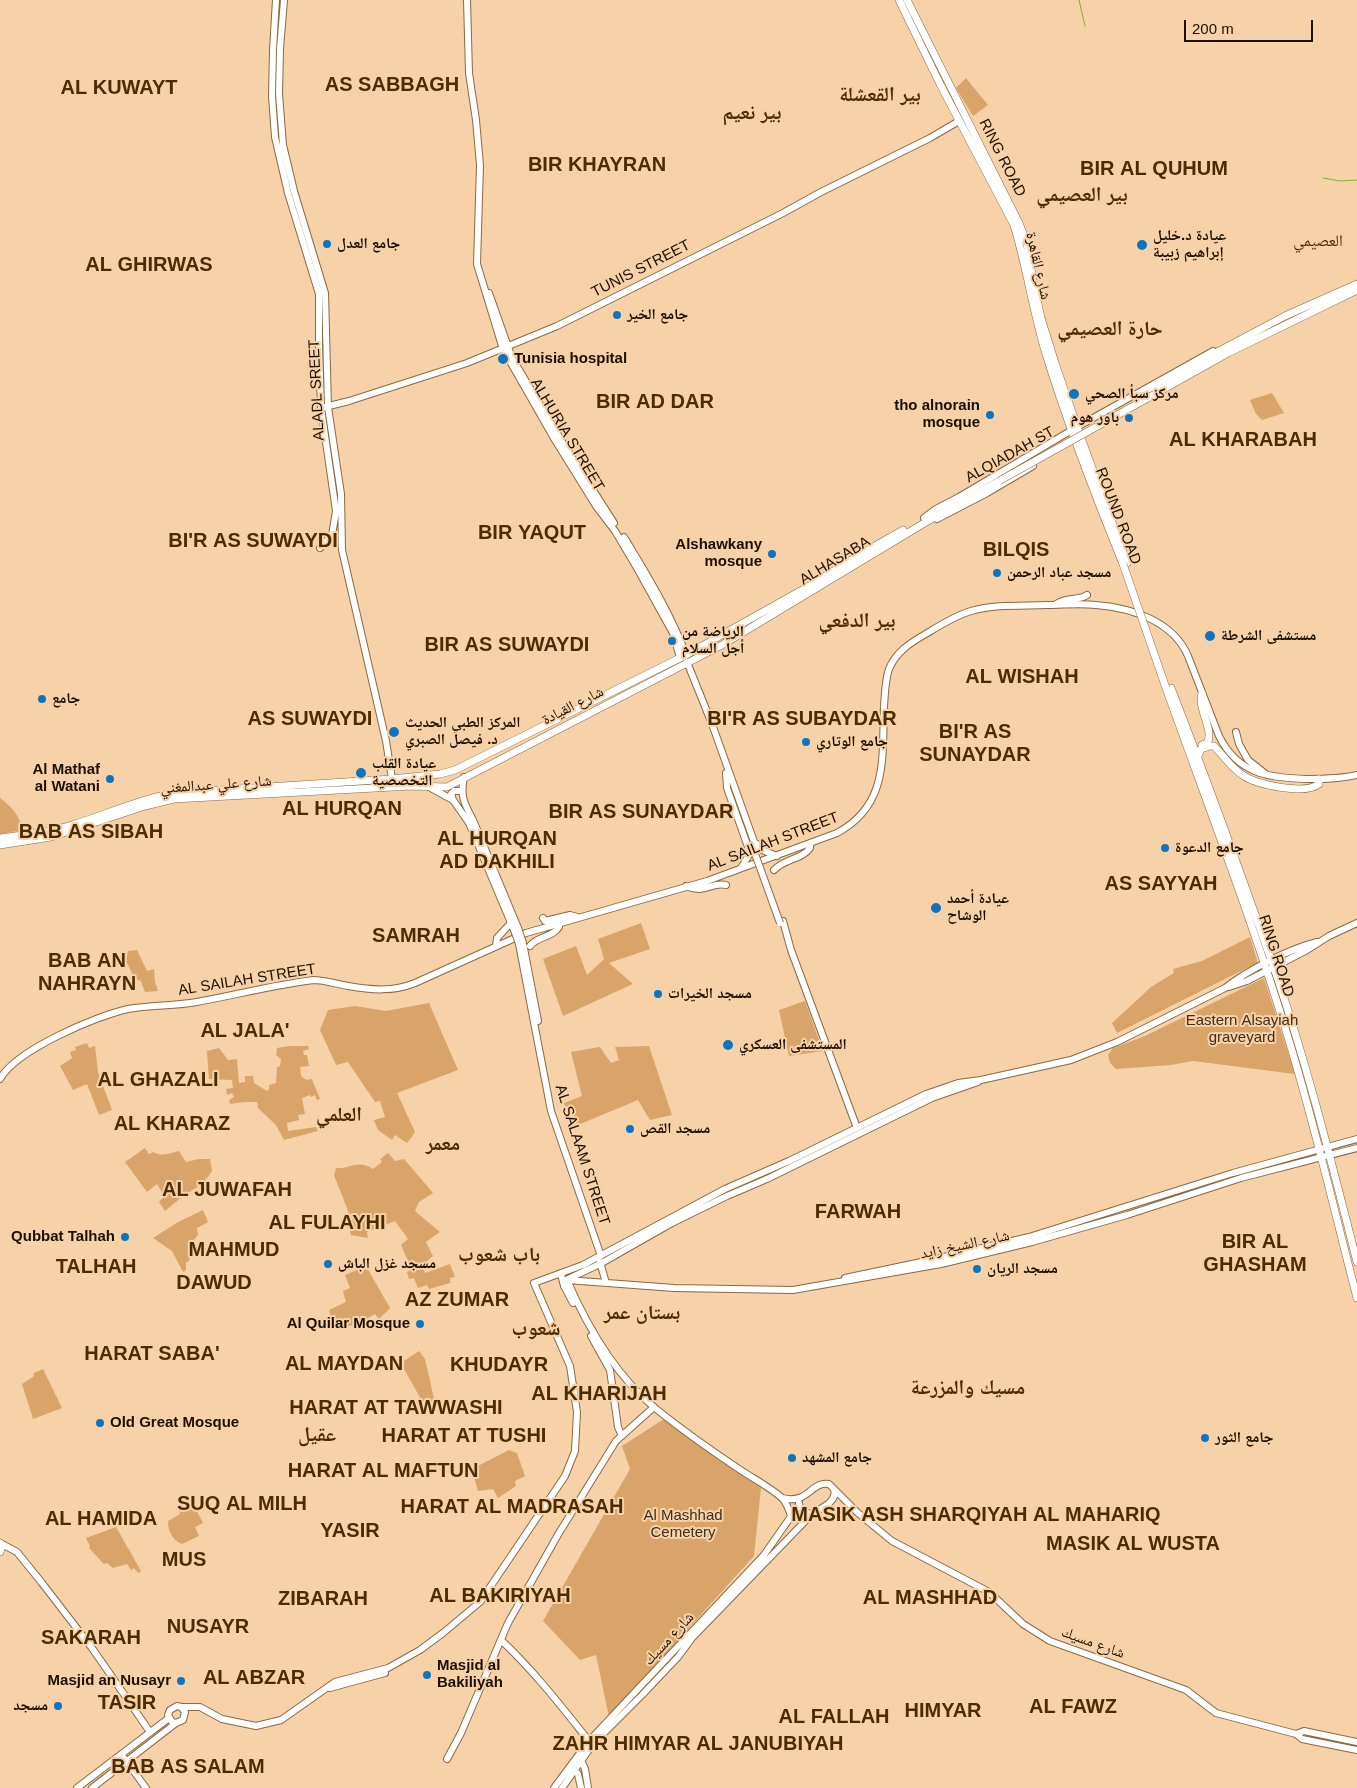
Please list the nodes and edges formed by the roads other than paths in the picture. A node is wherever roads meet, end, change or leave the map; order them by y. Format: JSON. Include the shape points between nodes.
{"nodes":[{"id":1,"x":276,"y":0,"type":"edge"},
{"id":2,"x":284,"y":0,"type":"edge"},
{"id":3,"x":467,"y":0,"type":"edge"},
{"id":4,"x":899,"y":0,"type":"edge"},
{"id":5,"x":907,"y":0,"type":"edge"},
{"id":6,"x":959,"y":122,"type":"junction"},
{"id":7,"x":1357,"y":284,"type":"edge"},
{"id":8,"x":1357,"y":290,"type":"edge"},
{"id":9,"x":505,"y":348,"type":"junction"},
{"id":10,"x":1226,"y":350,"type":"junction"},
{"id":11,"x":1046,"y":354,"type":"joint"},
{"id":12,"x":1115,"y":405,"type":"junction"},
{"id":13,"x":325,"y":408,"type":"junction"},
{"id":14,"x":1120,"y":416,"type":"junction"},
{"id":15,"x":1074,"y":429,"type":"junction"},
{"id":16,"x":1078,"y":440,"type":"junction"},
{"id":17,"x":1032,"y":455,"type":"junction"},
{"id":18,"x":1036,"y":464,"type":"junction"},
{"id":19,"x":925,"y":520,"type":"junction"},
{"id":20,"x":320,"y":548,"type":"dead end"},
{"id":21,"x":1087,"y":595,"type":"dead end"},
{"id":22,"x":1054,"y":605,"type":"junction"},
{"id":23,"x":684,"y":660,"type":"junction"},
{"id":24,"x":1167,"y":686,"type":"junction"},
{"id":25,"x":1202,"y":693,"type":"junction"},
{"id":26,"x":1236,"y":732,"type":"dead end"},
{"id":27,"x":1189,"y":734,"type":"junction"},
{"id":28,"x":1198,"y":757,"type":"junction"},
{"id":29,"x":727,"y":772,"type":"junction"},
{"id":30,"x":448,"y":773,"type":"junction"},
{"id":31,"x":440,"y":774,"type":"junction"},
{"id":32,"x":1357,"y":775,"type":"edge"},
{"id":33,"x":1268,"y":776,"type":"junction"},
{"id":34,"x":464,"y":777,"type":"junction"},
{"id":35,"x":392,"y":779,"type":"junction"},
{"id":36,"x":1319,"y":779,"type":"junction"},
{"id":37,"x":428,"y":786,"type":"junction"},
{"id":38,"x":441,"y":786,"type":"junction"},
{"id":39,"x":449,"y":786,"type":"junction"},
{"id":40,"x":461,"y":791,"type":"junction"},
{"id":41,"x":174,"y":796,"type":"junction"},
{"id":42,"x":1209,"y":796,"type":"junction"},
{"id":43,"x":453,"y":800,"type":"junction"},
{"id":44,"x":0,"y":838,"type":"edge"},
{"id":45,"x":810,"y":844,"type":"junction"},
{"id":46,"x":0,"y":846,"type":"edge"},
{"id":47,"x":777,"y":856,"type":"junction"},
{"id":48,"x":740,"y":869,"type":"junction"},
{"id":49,"x":774,"y":870,"type":"dead end"},
{"id":50,"x":726,"y":885,"type":"dead end"},
{"id":51,"x":686,"y":886,"type":"junction"},
{"id":52,"x":578,"y":917,"type":"junction"},
{"id":53,"x":543,"y":918,"type":"dead end"},
{"id":54,"x":511,"y":923,"type":"junction"},
{"id":55,"x":558,"y":924,"type":"junction"},
{"id":56,"x":1357,"y":924,"type":"edge"},
{"id":57,"x":516,"y":929,"type":"junction"},
{"id":58,"x":496,"y":946,"type":"junction"},
{"id":59,"x":530,"y":946,"type":"dead end"},
{"id":60,"x":1269,"y":965,"type":"junction"},
{"id":61,"x":0,"y":1079,"type":"edge"},
{"id":62,"x":981,"y":1080,"type":"junction"},
{"id":63,"x":857,"y":1128,"type":"junction"},
{"id":64,"x":1357,"y":1139,"type":"edge"},
{"id":65,"x":1327,"y":1147,"type":"junction"},
{"id":66,"x":1357,"y":1148,"type":"edge"},
{"id":67,"x":1319,"y":1149,"type":"junction"},
{"id":68,"x":1330,"y":1156,"type":"junction"},
{"id":69,"x":1321,"y":1157,"type":"junction"},
{"id":70,"x":601,"y":1256,"type":"junction"},
{"id":71,"x":1357,"y":1262,"type":"edge"},
{"id":72,"x":600,"y":1264,"type":"junction"},
{"id":73,"x":561,"y":1274,"type":"junction"},
{"id":74,"x":567,"y":1280,"type":"junction"},
{"id":75,"x":606,"y":1283,"type":"junction"},
{"id":76,"x":828,"y":1284,"type":"junction"},
{"id":77,"x":1357,"y":1298,"type":"edge"},
{"id":78,"x":654,"y":1407,"type":"junction"},
{"id":79,"x":622,"y":1436,"type":"junction"},
{"id":80,"x":833,"y":1487,"type":"junction"},
{"id":81,"x":782,"y":1498,"type":"junction"},
{"id":82,"x":833,"y":1501,"type":"junction"},
{"id":83,"x":800,"y":1502,"type":"junction"},
{"id":84,"x":847,"y":1503,"type":"junction"},
{"id":85,"x":814,"y":1512,"type":"junction"},
{"id":86,"x":791,"y":1516,"type":"junction"},
{"id":87,"x":0,"y":1543,"type":"edge"},
{"id":88,"x":0,"y":1552,"type":"edge"},
{"id":89,"x":716,"y":1610,"type":"junction"},
{"id":90,"x":501,"y":1640,"type":"junction"},
{"id":91,"x":195,"y":1706,"type":"junction"},
{"id":92,"x":181,"y":1707,"type":"junction"},
{"id":93,"x":185,"y":1715,"type":"junction"},
{"id":94,"x":169,"y":1718,"type":"junction"},
{"id":95,"x":176,"y":1723,"type":"junction"},
{"id":96,"x":162,"y":1724,"type":"junction"},
{"id":97,"x":167,"y":1730,"type":"junction"},
{"id":98,"x":150,"y":1732,"type":"junction"},
{"id":99,"x":1296,"y":1734,"type":"junction"},
{"id":100,"x":1320,"y":1734,"type":"junction"},
{"id":101,"x":589,"y":1741,"type":"junction"},
{"id":102,"x":1357,"y":1742,"type":"edge"},
{"id":103,"x":1357,"y":1746,"type":"edge"},
{"id":104,"x":1357,"y":1750,"type":"edge"},
{"id":105,"x":121,"y":1754,"type":"junction"},
{"id":106,"x":579,"y":1758,"type":"junction"},
{"id":107,"x":447,"y":1759,"type":"dead end"},
{"id":108,"x":124,"y":1762,"type":"junction"},
{"id":109,"x":572,"y":1768,"type":"junction"},
{"id":110,"x":96,"y":1774,"type":"junction"},
{"id":111,"x":101,"y":1781,"type":"junction"},
{"id":112,"x":77,"y":1788,"type":"edge"},
{"id":113,"x":92,"y":1788,"type":"edge"},
{"id":114,"x":141,"y":1788,"type":"edge"},
{"id":115,"x":146,"y":1788,"type":"edge"},
{"id":116,"x":554,"y":1788,"type":"edge"},
{"id":117,"x":562,"y":1788,"type":"edge"},
{"id":118,"x":581,"y":1788,"type":"edge"},
{"id":119,"x":588,"y":1788,"type":"edge"}],
"edges":[{"from":1,"to":13,"type":"street","name":"ALADL SREET","via":[[272,78],[275,137],[288,193],[319,294],[319,346]]},
{"from":2,"to":13,"type":"street","name":"ALADL SREET","via":[[279,69],[282,134],[294,191],[325,293]]},
{"from":3,"to":9,"type":"street","via":[[469,73],[480,165],[478,264],[493,302]]},
{"from":4,"to":6,"type":"main road","name":"شارع القاهرة"},
{"from":5,"to":15,"type":"main road","name":"RING ROAD","via":[[1020,223],[1042,318]]},
{"from":6,"to":9,"type":"street","name":"TUNIS STREET","via":[[557,326]]},
{"from":6,"to":11,"type":"main road","name":"شارع القاهرة","via":[[1014,225]]},
{"from":7,"to":10,"type":"main road","name":"ALQIADAH ST","via":[[1285,316]]},
{"from":8,"to":10,"type":"main road","name":"ALQIADAH ST"},
{"from":9,"to":13,"type":"street","name":"TUNIS STREET","via":[[467,364]]},
{"from":9,"to":23,"type":"street","via":[[642,566],[674,627]]},
{"from":10,"to":12,"type":"street","via":[[1207,354]]},
{"from":10,"to":14,"type":"street","via":[[1216,361]]},
{"from":10,"to":19,"type":"main road","name":"ALQIADAH ST","bridge":true},
{"from":11,"to":15,"type":"main road","name":"ROUND ROAD"},
{"from":12,"to":14,"type":"street"},
{"from":12,"to":15,"type":"street"},
{"from":13,"to":20,"type":"street","name":"ALADL SREET","via":[[336,511],[334,531]]},
{"from":13,"to":35,"type":"street","name":"ALADL SREET","via":[[341,494],[342,550]]},
{"from":14,"to":16,"type":"street"},
{"from":15,"to":16,"type":"main road","name":"ROUND ROAD"},
{"from":15,"to":17,"type":"street"},
{"from":16,"to":18,"type":"street"},
{"from":16,"to":24,"type":"main road","name":"ROUND ROAD","bridge":true},
{"from":17,"to":18,"type":"street","via":[[1038,457]]},
{"from":17,"to":19,"type":"street","via":[[936,509]]},
{"from":18,"to":19,"type":"street","via":[[941,518]]},
{"from":19,"to":23,"type":"main road","name":"ALHASABA","via":[[722,645]]},
{"from":21,"to":22,"type":"street","via":[[1064,599]]},
{"from":22,"to":25,"type":"street","name":"AL SAILAH STREET","via":[[1112,607],[1163,626],[1186,650]]},
{"from":22,"to":45,"type":"street","name":"AL SAILAH STREET","via":[[997,606],[972,611],[913,641],[900,652],[886,680],[881,770],[874,796],[864,812],[849,826]]},
{"from":23,"to":29,"type":"street"},
{"from":23,"to":30,"type":"main road","name":"شارع القيادة"},
{"from":23,"to":34,"type":"main road","name":"شارع القيادة"},
{"from":24,"to":27,"type":"main road","name":"RING ROAD"},
{"from":24,"to":42,"type":"main road","name":"RING ROAD"},
{"from":25,"to":27,"type":"main road","via":[[1201,704],[1209,739],[1205,744],[1199,744]]},
{"from":25,"to":33,"type":"street","name":"AL SAILAH STREET","via":[[1229,752],[1249,769]]},
{"from":26,"to":33,"type":"street","via":[[1248,760]]},
{"from":27,"to":28,"type":"main road","name":"RING ROAD"},
{"from":28,"to":36,"type":"main road","via":[[1201,749],[1214,746],[1245,776],[1274,786],[1313,787],[1319,784]]},
{"from":28,"to":42,"type":"main road","name":"RING ROAD"},
{"from":29,"to":47,"type":"street","via":[[736,785],[757,844],[762,850]]},
{"from":29,"to":48,"type":"street","via":[[727,788],[748,847],[749,855]]},
{"from":29,"to":63,"type":"street","bridge":true},
{"from":30,"to":31,"type":"main road"},
{"from":30,"to":39,"type":"main road","via":[[452,779]]},
{"from":31,"to":35,"type":"main road","name":"شارع علي عبدالمغني"},
{"from":31,"to":38,"type":"main road","via":[[437,780]]},
{"from":32,"to":36,"type":"street","name":"AL SAILAH STREET"},
{"from":33,"to":36,"type":"street","name":"AL SAILAH STREET"},
{"from":34,"to":39,"type":"main road","name":"شارع القيادة"},
{"from":34,"to":40,"type":"street"},
{"from":35,"to":41,"type":"main road","name":"شارع علي عبدالمغني"},
{"from":37,"to":38,"type":"main road","name":"شارع علي عبدالمغني"},
{"from":37,"to":41,"type":"main road","name":"شارع علي عبدالمغني"},
{"from":37,"to":43,"type":"street"},
{"from":38,"to":39,"type":"main road"},
{"from":40,"to":43,"type":"street","via":[[451,794]]},
{"from":40,"to":57,"type":"street"},
{"from":41,"to":44,"type":"main road","name":"شارع علي عبدالمغني","via":[[149,798],[51,831]]},
{"from":41,"to":46,"type":"main road","name":"شارع علي عبدالمغني","via":[[51,837]]},
{"from":42,"to":60,"type":"main road","name":"RING ROAD"},
{"from":43,"to":54,"type":"street","via":[[469,823]]},
{"from":45,"to":47,"type":"street","name":"AL SAILAH STREET"},
{"from":45,"to":49,"type":"street","via":[[807,853],[784,861]]},
{"from":47,"to":48,"type":"street","name":"AL SAILAH STREET"},
{"from":48,"to":51,"type":"street","name":"AL SAILAH STREET"},
{"from":50,"to":51,"type":"street","via":[[698,890]]},
{"from":51,"to":52,"type":"street","name":"AL SAILAH STREET"},
{"from":52,"to":53,"type":"street"},
{"from":52,"to":55,"type":"street","name":"AL SAILAH STREET"},
{"from":54,"to":57,"type":"street"},
{"from":54,"to":58,"type":"street","via":[[498,938]]},
{"from":55,"to":58,"type":"street","name":"AL SAILAH STREET"},
{"from":55,"to":59,"type":"street","via":[[554,933]]},
{"from":56,"to":60,"type":"street"},
{"from":57,"to":70,"type":"street","name":"AL SALAAM STREET","bridge":true,"via":[[539,1032],[551,1111]]},
{"from":58,"to":61,"type":"street","name":"AL SAILAH STREET","via":[[400,988],[374,989],[312,980],[195,1002],[117,1012],[56,1037],[10,1066]]},
{"from":60,"to":62,"type":"street","via":[[1242,983],[1225,988],[1079,1058]]},
{"from":60,"to":65,"type":"main road","name":"RING ROAD"},
{"from":60,"to":67,"type":"main road","name":"RING ROAD"},
{"from":62,"to":63,"type":"street","via":[[958,1083],[926,1094]]},
{"from":62,"to":72,"type":"street","via":[[932,1098],[727,1196]]},
{"from":63,"to":70,"type":"street","via":[[724,1190]]},
{"from":64,"to":65,"type":"street"},
{"from":65,"to":67,"type":"street"},
{"from":65,"to":68,"type":"main road","name":"RING ROAD"},
{"from":66,"to":68,"type":"street","name":"شارع الشيخ زايد"},
{"from":67,"to":69,"type":"main road","name":"RING ROAD"},
{"from":67,"to":76,"type":"street","via":[[1029,1237],[852,1275]]},
{"from":68,"to":69,"type":"street","name":"شارع الشيخ زايد"},
{"from":68,"to":71,"type":"main road","name":"RING ROAD"},
{"from":69,"to":76,"type":"street","name":"شارع الشيخ زايد","via":[[1032,1242],[941,1264]]},
{"from":69,"to":77,"type":"main road","name":"RING ROAD"},
{"from":70,"to":72,"type":"street"},
{"from":70,"to":73,"type":"street"},
{"from":72,"to":74,"type":"street"},
{"from":72,"to":75,"type":"street"},
{"from":73,"to":79,"type":"street","via":[[568,1294],[610,1370],[618,1428]]},
{"from":73,"to":91,"type":"street","via":[[534,1283],[570,1366],[576,1396],[575,1451],[566,1476],[488,1592],[464,1621],[447,1636],[390,1671],[324,1689],[281,1720],[256,1726],[222,1718]]},
{"from":74,"to":75,"type":"street","name":"شارع الشيخ زايد"},
{"from":74,"to":78,"type":"street","via":[[615,1366]]},
{"from":75,"to":76,"type":"street","name":"شارع الشيخ زايد","via":[[756,1290],[793,1290]]},
{"from":78,"to":79,"type":"street"},
{"from":78,"to":81,"type":"street"},
{"from":79,"to":90,"type":"street","via":[[559,1533]]},
{"from":80,"to":82,"type":"street"},
{"from":80,"to":83,"type":"street","via":[[822,1484]]},
{"from":80,"to":84,"type":"street","name":"شارع مسيك"},
{"from":81,"to":83,"type":"street"},
{"from":81,"to":86,"type":"street"},
{"from":82,"to":84,"type":"street"},
{"from":82,"to":85,"type":"street","name":"شارع مسيك"},
{"from":83,"to":85,"type":"street","via":[[805,1514]]},
{"from":83,"to":86,"type":"street","name":"شارع مسيك"},
{"from":84,"to":99,"type":"street","name":"شارع مسيك","via":[[892,1540],[987,1591],[1030,1629],[1056,1644],[1186,1690],[1216,1713]]},
{"from":85,"to":89,"type":"street","name":"شارع مسيك"},
{"from":86,"to":89,"type":"street","name":"شارع مسيك","via":[[764,1555]]},
{"from":87,"to":88,"type":"main road"},
{"from":87,"to":98,"type":"street","via":[[17,1552],[42,1583]]},
{"from":89,"to":101,"type":"street","name":"شارع مسيك"},
{"from":89,"to":106,"type":"street","name":"شارع مسيك","via":[[642,1696]]},
{"from":90,"to":101,"type":"street","via":[[550,1692]]},
{"from":90,"to":107,"type":"street"},
{"from":91,"to":92,"type":"street"},
{"from":91,"to":93,"type":"street"},
{"from":92,"to":93,"type":"street"},
{"from":92,"to":94,"type":"street","via":[[171,1708]]},
{"from":93,"to":95,"type":"street","via":[[181,1722]]},
{"from":94,"to":95,"type":"street"},
{"from":94,"to":96,"type":"street"},
{"from":95,"to":97,"type":"street"},
{"from":96,"to":97,"type":"street","via":[[168,1725]]},
{"from":96,"to":98,"type":"street"},
{"from":97,"to":108,"type":"street"},
{"from":98,"to":105,"type":"street"},
{"from":99,"to":100,"type":"street","via":[[1302,1731]]},
{"from":99,"to":104,"type":"street","name":"شارع مسيك","via":[[1302,1739]]},
{"from":100,"to":102,"type":"street"},
{"from":100,"to":103,"type":"street","via":[[1327,1740]]},
{"from":101,"to":106,"type":"street","name":"شارع مسيك"},
{"from":105,"to":108,"type":"street"},
{"from":105,"to":110,"type":"street"},
{"from":106,"to":109,"type":"street","name":"شارع مسيك"},
{"from":106,"to":119,"type":"street"},
{"from":108,"to":111,"type":"street"},
{"from":108,"to":114,"type":"street"},
{"from":108,"to":115,"type":"street"},
{"from":109,"to":116,"type":"street","name":"شارع مسيك"},
{"from":109,"to":117,"type":"street","name":"شارع مسيك"},
{"from":109,"to":118,"type":"street","via":[[578,1774]]},
{"from":110,"to":111,"type":"street"},
{"from":110,"to":112,"type":"street"},
{"from":111,"to":113,"type":"street"}]}
